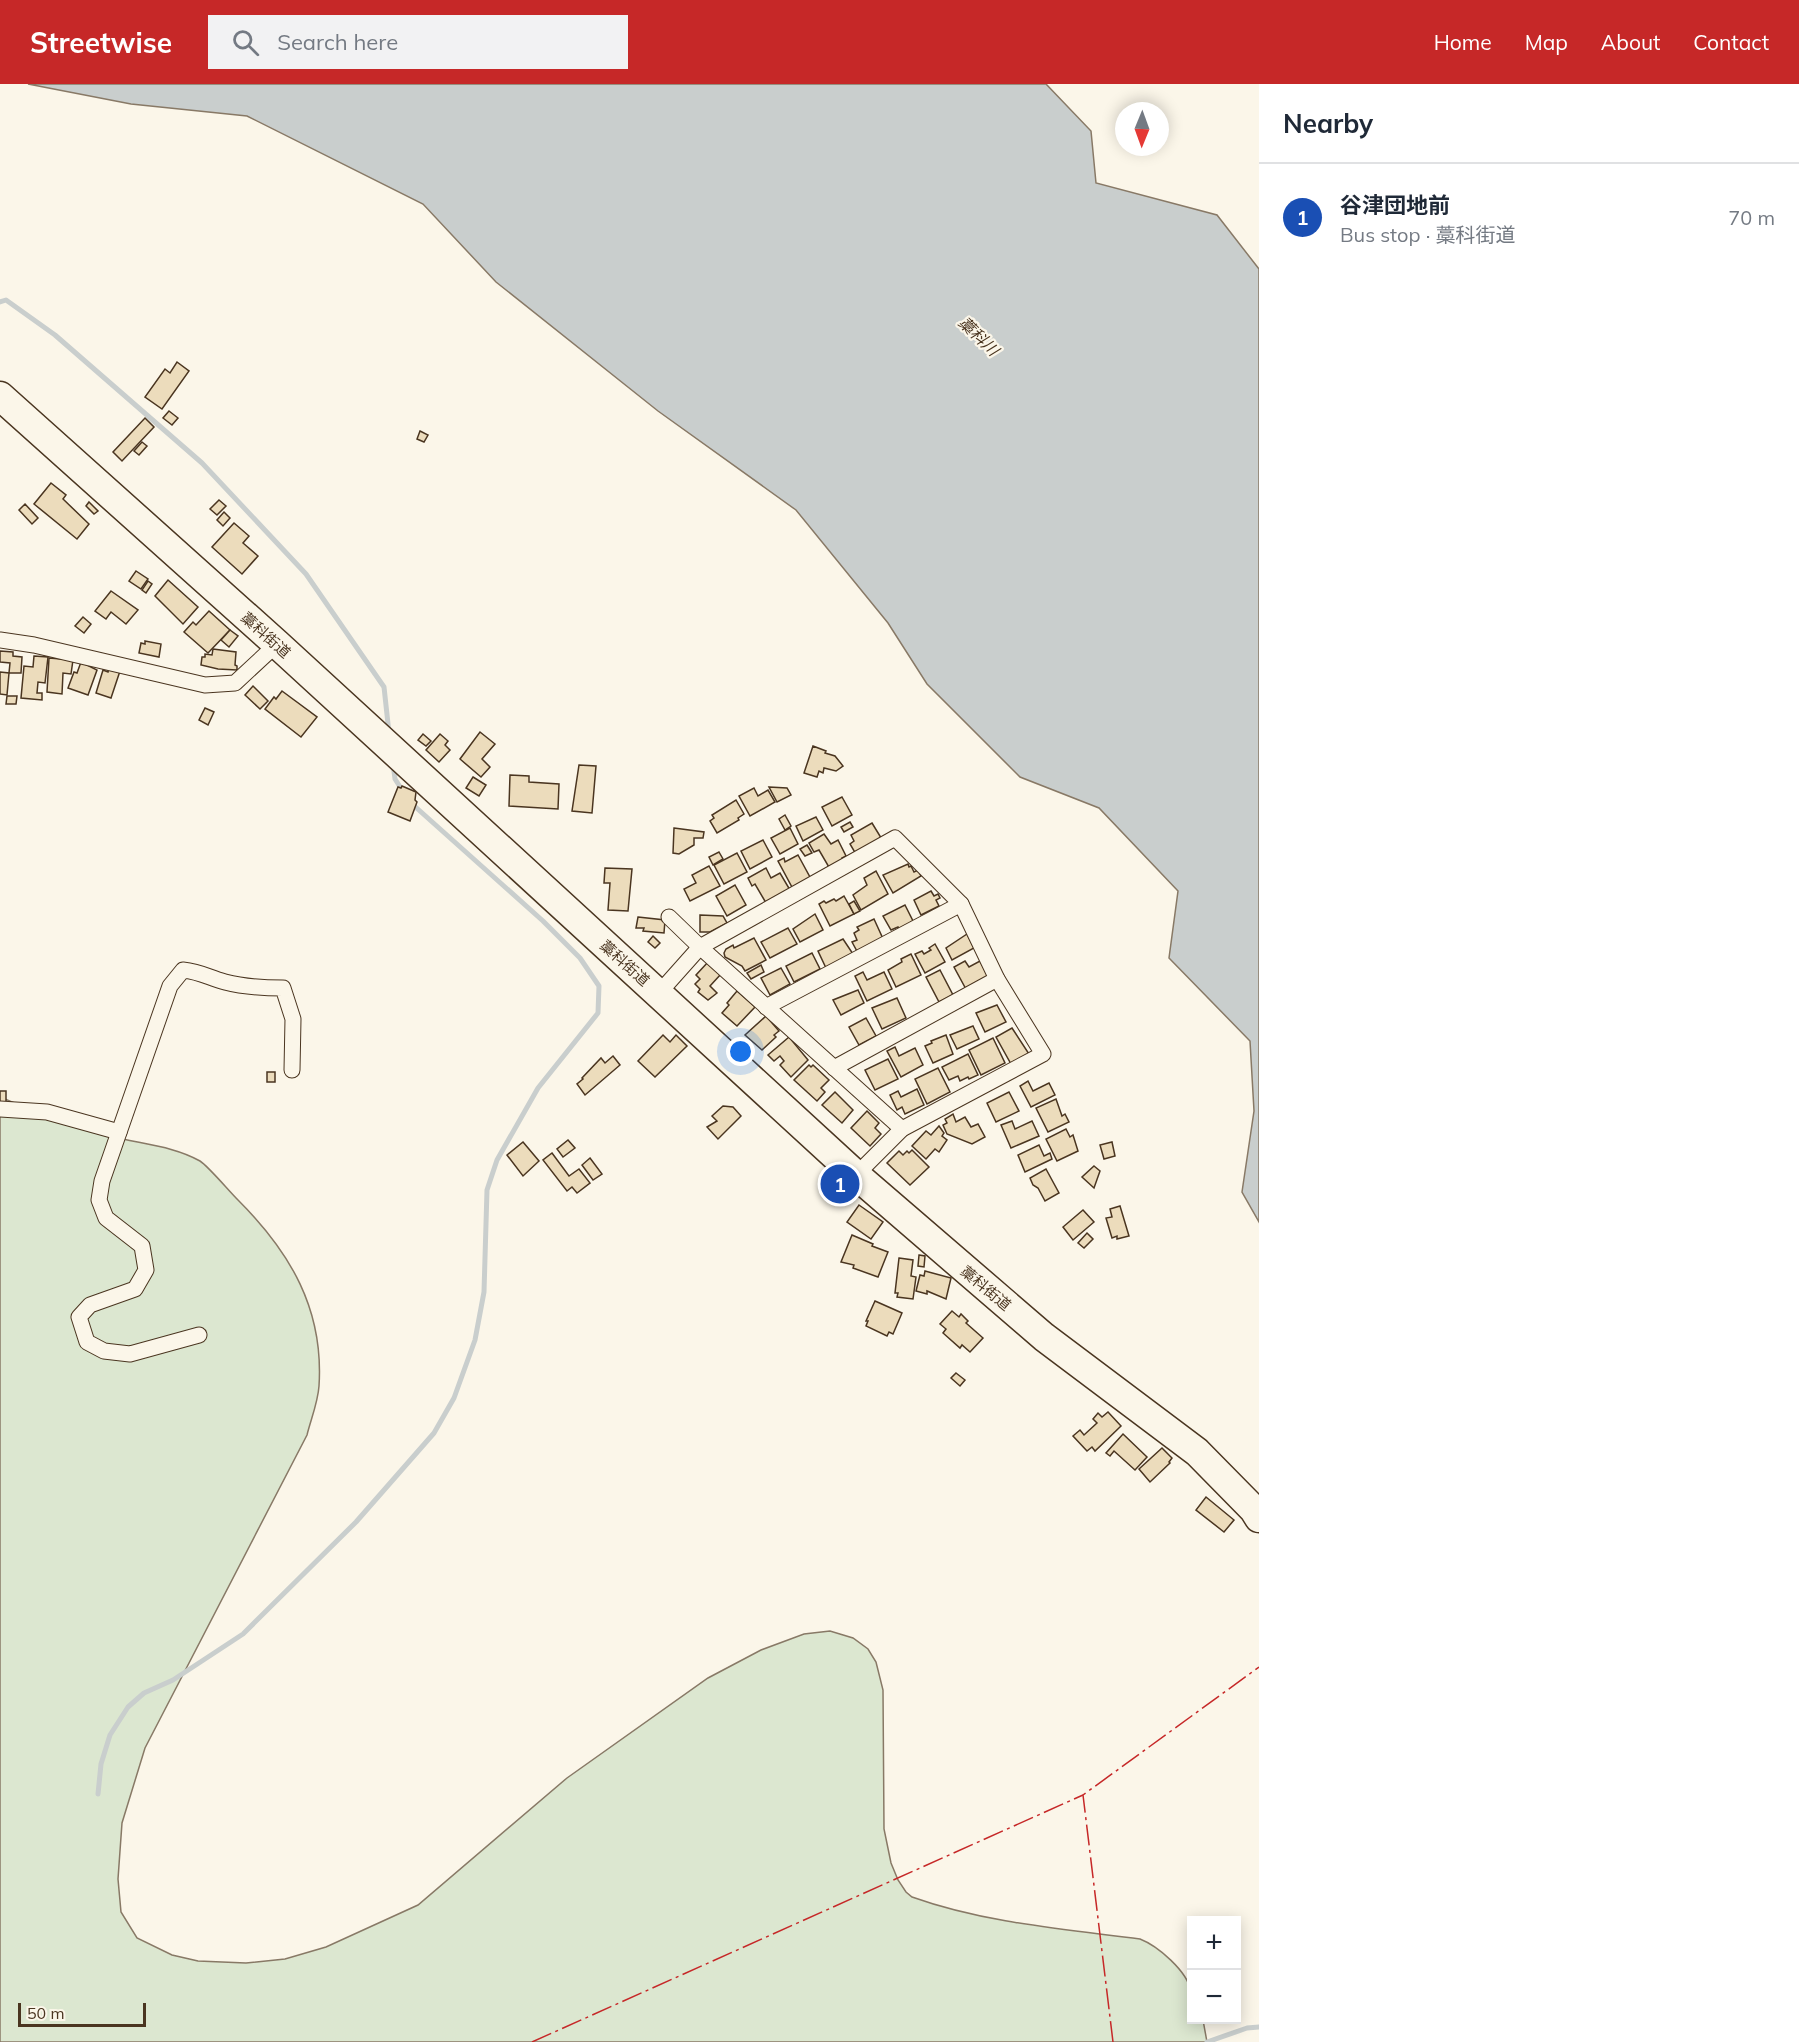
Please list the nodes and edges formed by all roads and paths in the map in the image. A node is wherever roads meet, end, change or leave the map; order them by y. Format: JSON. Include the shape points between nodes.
{"nodes":[{"id":1,"x":0,"y":396,"type":"edge"},
{"id":2,"x":0,"y":640,"type":"edge"},
{"id":3,"x":277,"y":644,"type":"junction"},
{"id":4,"x":961,"y":904,"type":"junction"},
{"id":5,"x":669,"y":917,"type":"dead end"},
{"id":6,"x":700,"y":947,"type":"junction"},
{"id":7,"x":997,"y":979,"type":"junction"},
{"id":8,"x":659,"y":993,"type":"junction"},
{"id":9,"x":766,"y":1007,"type":"junction"},
{"id":10,"x":834,"y":1068,"type":"junction"},
{"id":11,"x":292,"y":1070,"type":"dead end"},
{"id":12,"x":0,"y":1109,"type":"edge"},
{"id":13,"x":902,"y":1129,"type":"junction"},
{"id":14,"x":119,"y":1131,"type":"junction"},
{"id":15,"x":856,"y":1175,"type":"junction"},
{"id":16,"x":199,"y":1335,"type":"dead end"},
{"id":17,"x":1259,"y":1518,"type":"edge"}],
"edges":[{"from":1,"to":3,"type":"highway","name":"藁科街道"},
{"from":2,"to":3,"type":"street","via":[[204,685],[235,683]]},
{"from":3,"to":8,"type":"highway","name":"藁科街道"},
{"from":4,"to":6,"type":"street","via":[[895,838]]},
{"from":4,"to":7,"type":"street"},
{"from":4,"to":9,"type":"street"},
{"from":5,"to":6,"type":"street"},
{"from":6,"to":8,"type":"street"},
{"from":6,"to":9,"type":"street"},
{"from":7,"to":10,"type":"street"},
{"from":7,"to":13,"type":"street","via":[[1043,1054]]},
{"from":8,"to":15,"type":"highway","name":"藁科街道"},
{"from":9,"to":10,"type":"street"},
{"from":10,"to":13,"type":"street"},
{"from":11,"to":14,"type":"street","via":[[293,1019],[283,988],[256,988],[183,970],[170,986]]},
{"from":12,"to":14,"type":"street","via":[[47,1112]]},
{"from":13,"to":15,"type":"street"},
{"from":14,"to":16,"type":"street","via":[[99,1200],[106,1218],[142,1246],[147,1270],[135,1289],[90,1305],[79,1317],[87,1342],[104,1351],[130,1354]]},
{"from":15,"to":17,"type":"highway","name":"藁科街道","via":[[1044,1337],[1197,1452]]}]}
